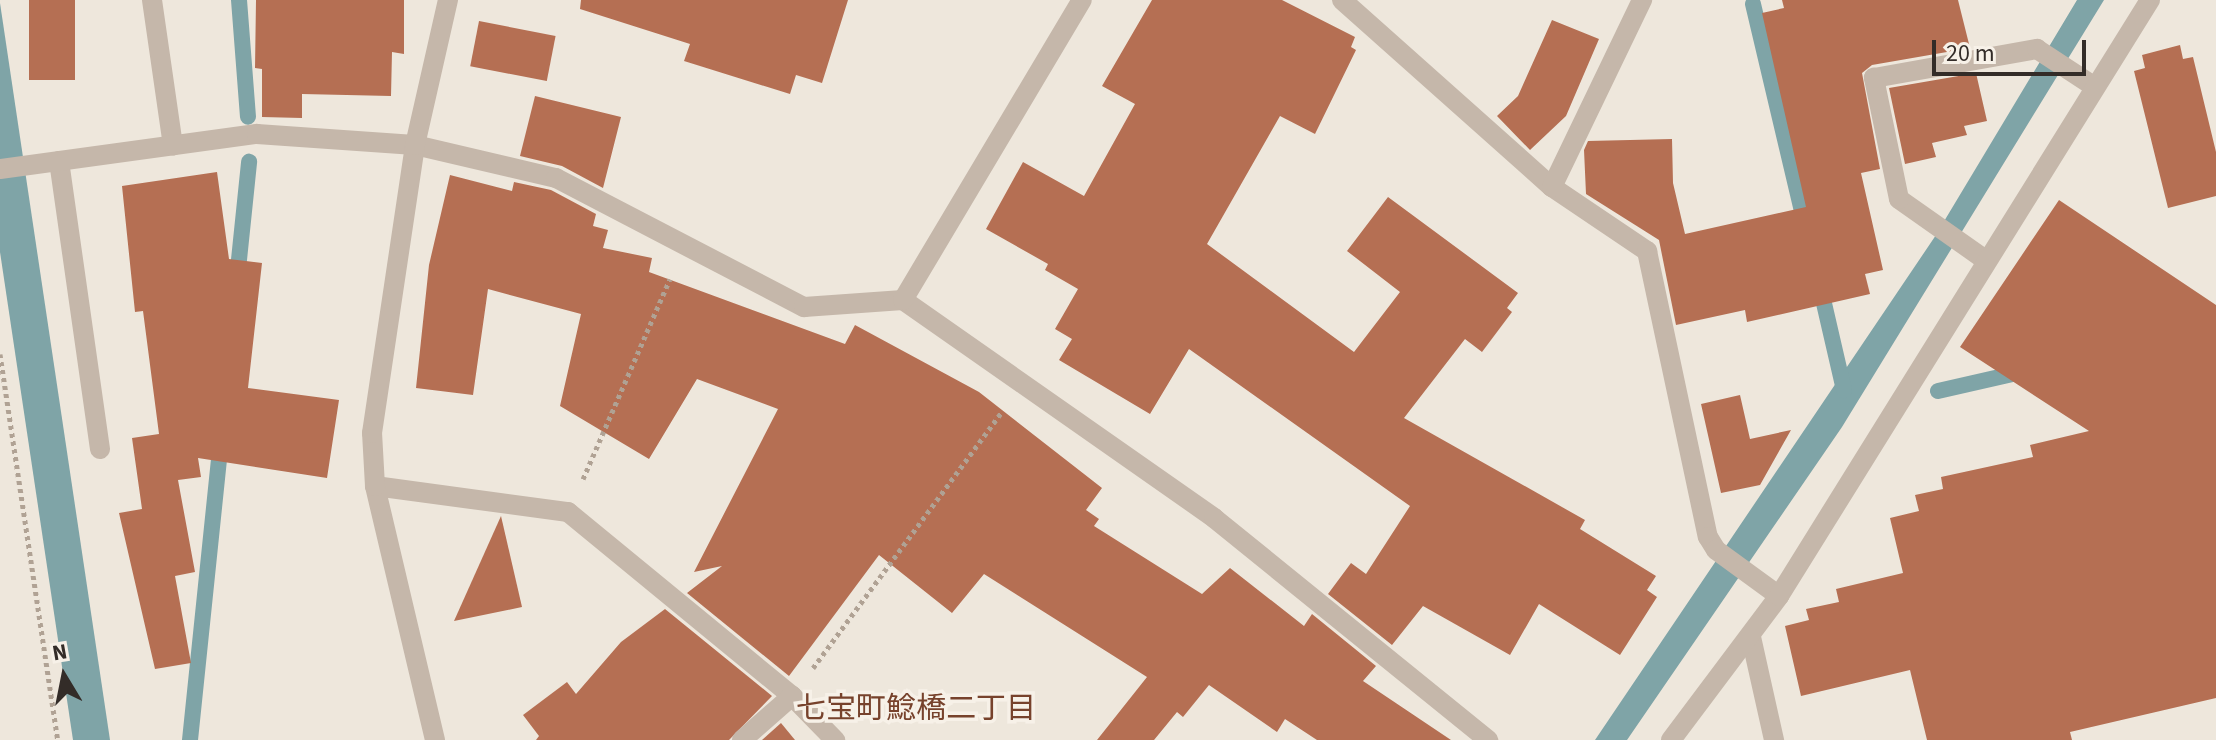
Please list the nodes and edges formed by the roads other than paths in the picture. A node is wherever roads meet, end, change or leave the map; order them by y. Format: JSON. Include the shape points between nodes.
{"nodes":[{"id":1,"x":152,"y":0,"type":"edge"},
{"id":2,"x":448,"y":0,"type":"edge"},
{"id":3,"x":1082,"y":0,"type":"edge"},
{"id":4,"x":1342,"y":0,"type":"edge"},
{"id":5,"x":1642,"y":0,"type":"edge"},
{"id":6,"x":2150,"y":0,"type":"edge"},
{"id":7,"x":2095,"y":87,"type":"junction"},
{"id":8,"x":173,"y":145,"type":"junction"},
{"id":9,"x":415,"y":145,"type":"junction"},
{"id":10,"x":59,"y":161,"type":"junction"},
{"id":11,"x":0,"y":169,"type":"edge"},
{"id":12,"x":1552,"y":187,"type":"junction"},
{"id":13,"x":1984,"y":259,"type":"junction"},
{"id":14,"x":903,"y":300,"type":"junction"},
{"id":15,"x":100,"y":449,"type":"dead end"},
{"id":16,"x":375,"y":486,"type":"junction"},
{"id":17,"x":1779,"y":596,"type":"junction"},
{"id":18,"x":1751,"y":637,"type":"junction"},
{"id":19,"x":792,"y":696,"type":"junction"},
{"id":20,"x":435,"y":740,"type":"edge"},
{"id":21,"x":742,"y":740,"type":"edge"},
{"id":22,"x":835,"y":740,"type":"edge"},
{"id":23,"x":1488,"y":740,"type":"edge"},
{"id":24,"x":1671,"y":740,"type":"edge"},
{"id":25,"x":1774,"y":740,"type":"edge"}],
"edges":[{"from":1,"to":8,"type":"street"},
{"from":2,"to":9,"type":"street"},
{"from":3,"to":14,"type":"street"},
{"from":4,"to":12,"type":"street"},
{"from":5,"to":12,"type":"street"},
{"from":6,"to":7,"type":"street"},
{"from":7,"to":13,"type":"street"},
{"from":7,"to":13,"type":"street","via":[[2037,49],[1874,78],[1899,199]]},
{"from":8,"to":9,"type":"street","via":[[257,134]]},
{"from":8,"to":10,"type":"street"},
{"from":9,"to":14,"type":"street","via":[[556,178],[804,307]]},
{"from":9,"to":16,"type":"street","via":[[372,433]]},
{"from":10,"to":11,"type":"street"},
{"from":10,"to":15,"type":"street"},
{"from":12,"to":17,"type":"street","via":[[1647,251],[1708,537],[1716,550]]},
{"from":13,"to":17,"type":"street"},
{"from":14,"to":23,"type":"street","via":[[1214,518]]},
{"from":16,"to":19,"type":"street","via":[[568,512]]},
{"from":16,"to":20,"type":"street"},
{"from":17,"to":18,"type":"street"},
{"from":18,"to":24,"type":"street"},
{"from":18,"to":25,"type":"street"},
{"from":19,"to":21,"type":"street"},
{"from":19,"to":22,"type":"street"}]}
